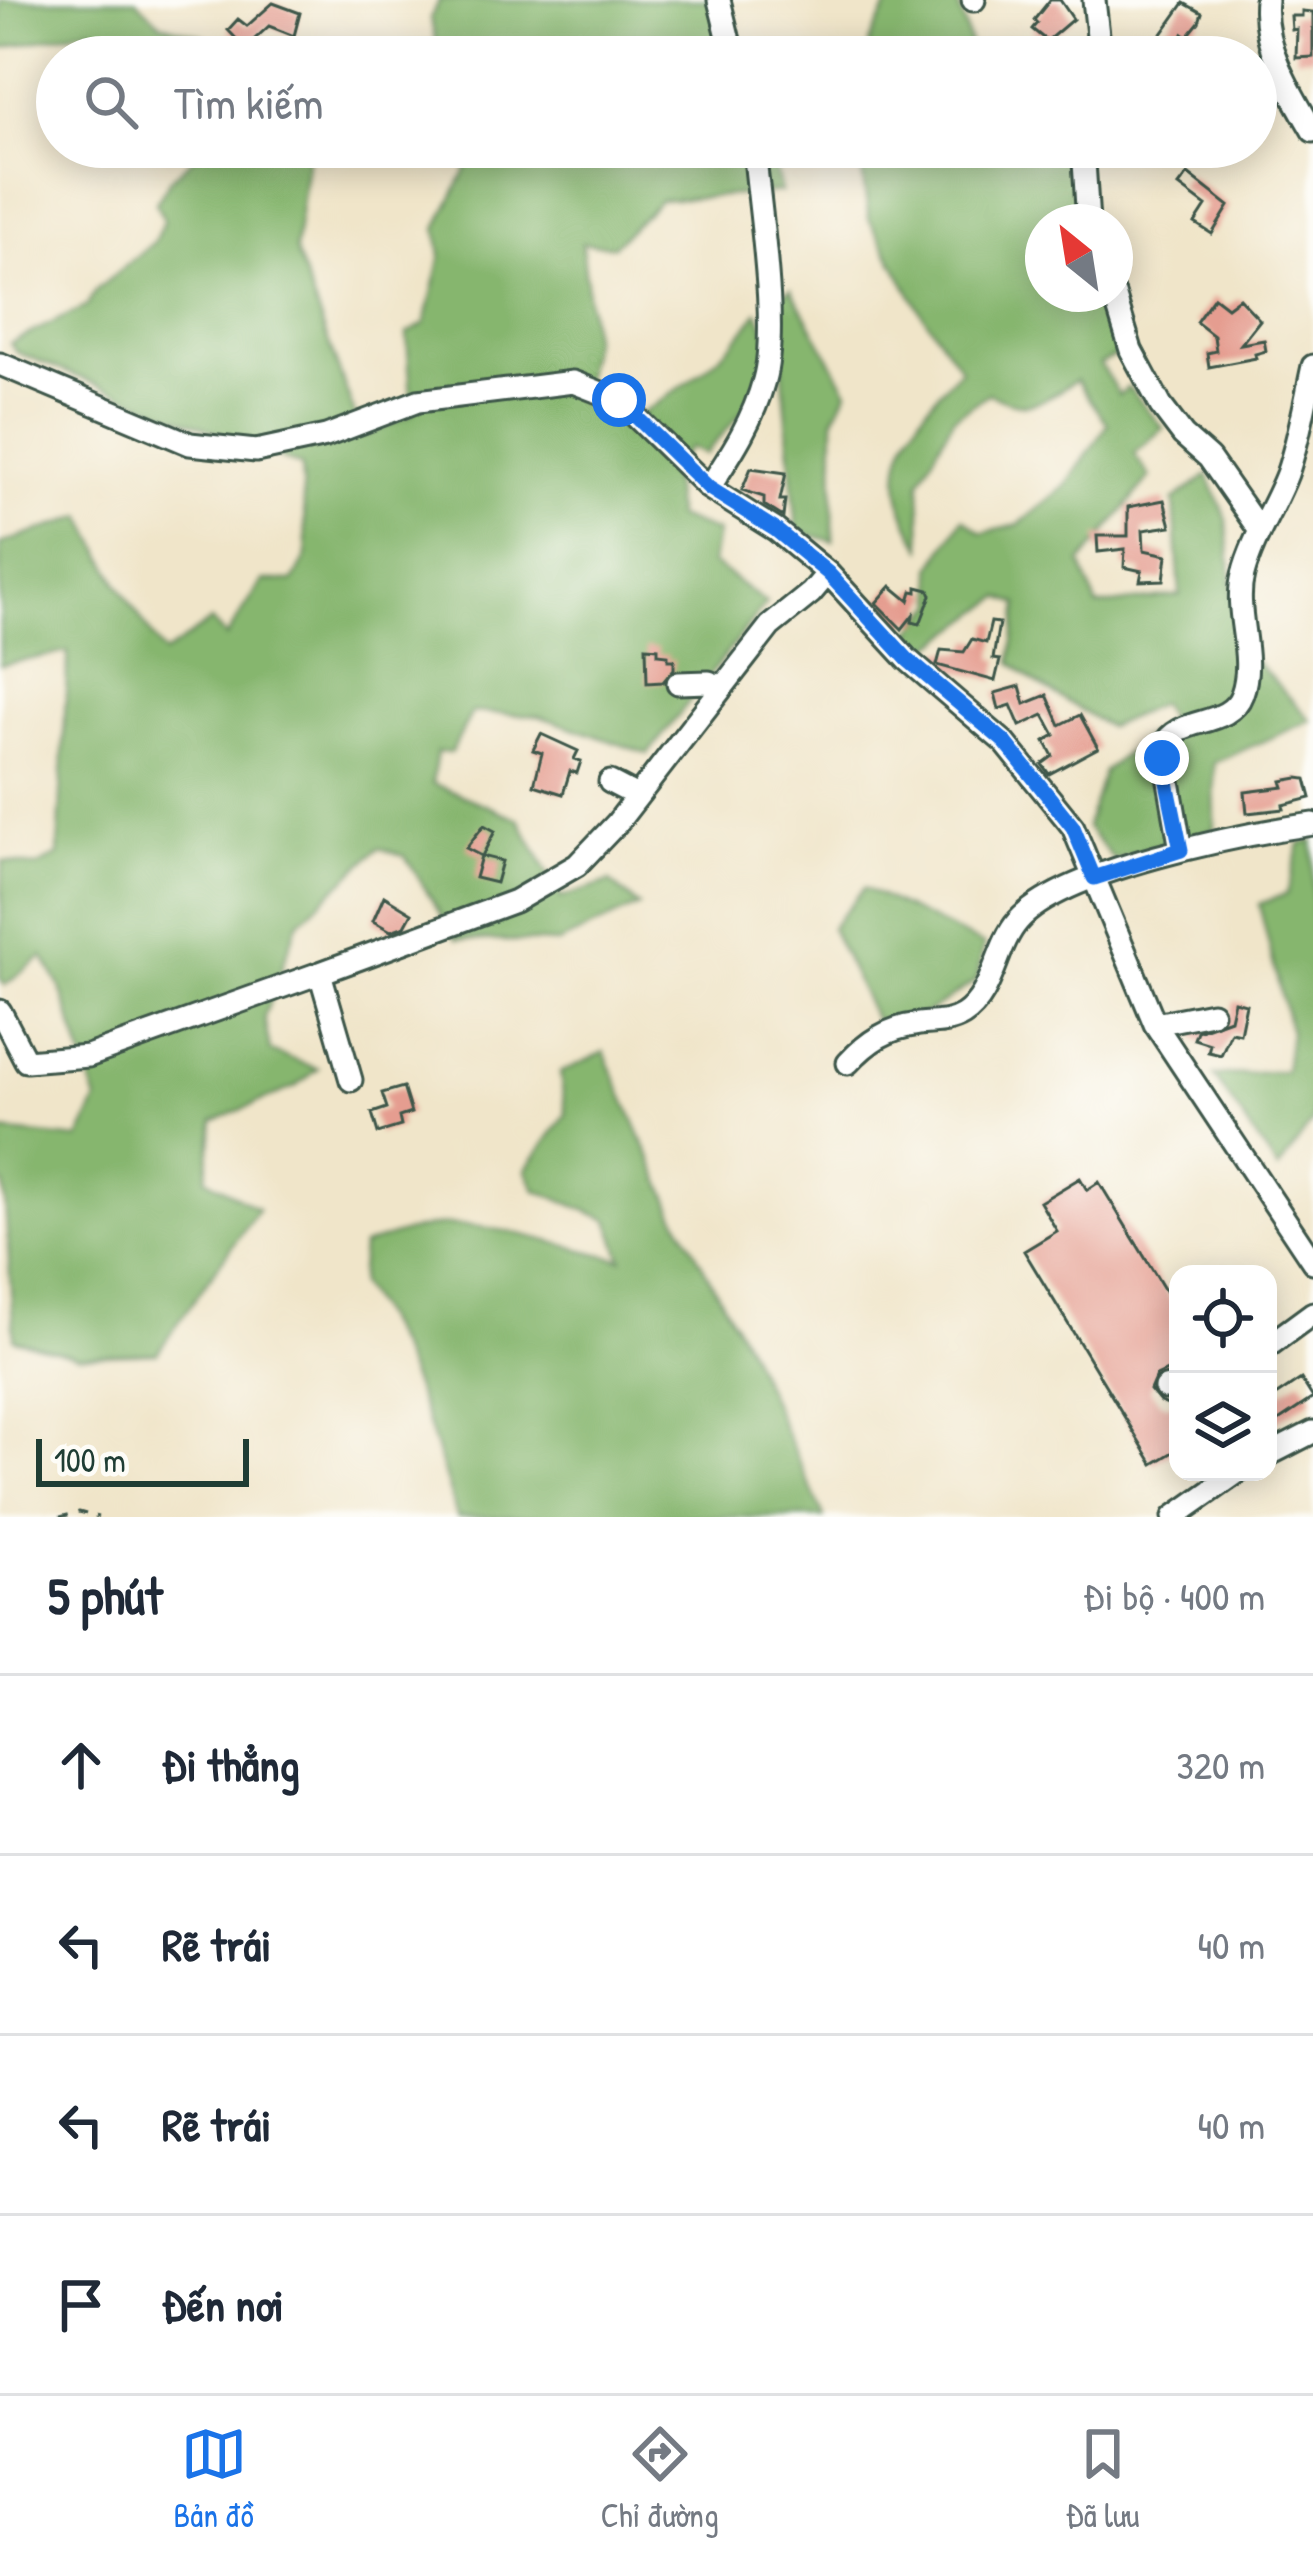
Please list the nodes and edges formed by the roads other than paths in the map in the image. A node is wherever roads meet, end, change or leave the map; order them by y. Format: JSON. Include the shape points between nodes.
{"nodes":[{"id":1,"x":719,"y":0,"type":"edge"},
{"id":2,"x":1094,"y":0,"type":"edge"},
{"id":3,"x":1262,"y":1,"type":"edge"},
{"id":4,"x":728,"y":36,"type":"edge"},
{"id":5,"x":1098,"y":36,"type":"edge"},
{"id":6,"x":1269,"y":36,"type":"edge"},
{"id":7,"x":1277,"y":58,"type":"edge"},
{"id":8,"x":1312,"y":129,"type":"edge"},
{"id":9,"x":756,"y":168,"type":"edge"},
{"id":10,"x":1084,"y":168,"type":"edge"},
{"id":11,"x":1087,"y":204,"type":"edge"},
{"id":12,"x":1119,"y":312,"type":"edge"},
{"id":13,"x":0,"y":364,"type":"edge"},
{"id":14,"x":1313,"y":367,"type":"edge"},
{"id":15,"x":709,"y":488,"type":"junction"},
{"id":16,"x":1260,"y":531,"type":"junction"},
{"id":17,"x":828,"y":573,"type":"junction"},
{"id":18,"x":678,"y":683,"type":"dead end"},
{"id":19,"x":722,"y":687,"type":"junction"},
{"id":20,"x":610,"y":782,"type":"dead end"},
{"id":21,"x":637,"y":796,"type":"junction"},
{"id":22,"x":1313,"y":824,"type":"edge"},
{"id":23,"x":1181,"y":850,"type":"junction"},
{"id":24,"x":1094,"y":878,"type":"junction"},
{"id":25,"x":320,"y":973,"type":"junction"},
{"id":26,"x":0,"y":1011,"type":"edge"},
{"id":27,"x":1213,"y":1013,"type":"dead end"},
{"id":28,"x":1155,"y":1024,"type":"junction"},
{"id":29,"x":848,"y":1063,"type":"dead end"},
{"id":30,"x":351,"y":1080,"type":"dead end"},
{"id":31,"x":1313,"y":1262,"type":"edge"},
{"id":32,"x":1313,"y":1313,"type":"edge"},
{"id":33,"x":1277,"y":1339,"type":"edge"},
{"id":34,"x":1313,"y":1432,"type":"edge"},
{"id":35,"x":1277,"y":1451,"type":"edge"},
{"id":36,"x":1225,"y":1481,"type":"edge"},
{"id":37,"x":1174,"y":1517,"type":"edge"}],
"edges":[{"from":1,"to":4,"type":"street"},
{"from":2,"to":5,"type":"street"},
{"from":3,"to":6,"type":"street"},
{"from":7,"to":8,"type":"street"},
{"from":9,"to":15,"type":"street","via":[[767,364],[746,429]]},
{"from":10,"to":11,"type":"street"},
{"from":12,"to":16,"type":"street","via":[[1161,406]]},
{"from":13,"to":15,"type":"street","via":[[190,444],[256,451],[326,436],[418,401],[573,382],[619,400]]},
{"from":14,"to":16,"type":"street","via":[[1287,474]]},
{"from":15,"to":17,"type":"street"},
{"from":16,"to":23,"type":"street","via":[[1241,579],[1242,694],[1228,713],[1177,730],[1162,747]]},
{"from":17,"to":19,"type":"street","via":[[770,626]]},
{"from":17,"to":24,"type":"street","via":[[908,660],[1005,742],[1073,827]]},
{"from":18,"to":19,"type":"street"},
{"from":19,"to":21,"type":"street"},
{"from":20,"to":21,"type":"street"},
{"from":21,"to":25,"type":"street","via":[[578,865],[515,901]]},
{"from":22,"to":23,"type":"street"},
{"from":23,"to":24,"type":"street"},
{"from":24,"to":28,"type":"street"},
{"from":24,"to":29,"type":"street","via":[[1015,924],[968,1013],[891,1030]]},
{"from":25,"to":26,"type":"street","via":[[88,1056],[26,1061]]},
{"from":25,"to":30,"type":"street"},
{"from":27,"to":28,"type":"street"},
{"from":28,"to":31,"type":"street"},
{"from":32,"to":33,"type":"street"},
{"from":34,"to":35,"type":"street"},
{"from":36,"to":37,"type":"street"}]}
